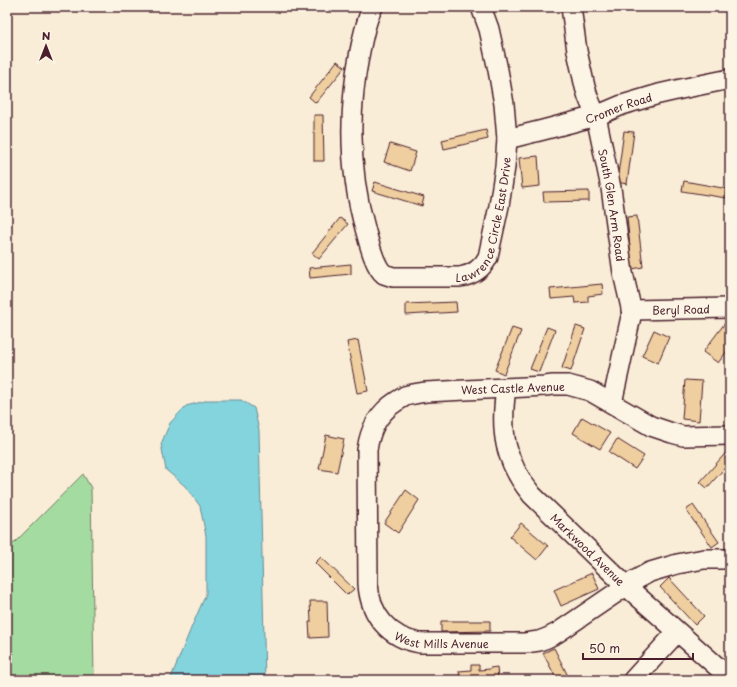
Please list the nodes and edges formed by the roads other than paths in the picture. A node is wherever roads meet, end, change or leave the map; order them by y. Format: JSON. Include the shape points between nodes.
{"nodes":[{"id":1,"x":373,"y":7,"type":"edge"},
{"id":2,"x":481,"y":7,"type":"edge"},
{"id":3,"x":571,"y":7,"type":"edge"},
{"id":4,"x":730,"y":79,"type":"edge"},
{"id":5,"x":596,"y":116,"type":"junction"},
{"id":6,"x":507,"y":139,"type":"junction"},
{"id":7,"x":730,"y":308,"type":"edge"},
{"id":8,"x":631,"y":310,"type":"junction"},
{"id":9,"x":506,"y":388,"type":"junction"},
{"id":10,"x":406,"y":396,"type":"joint"},
{"id":11,"x":612,"y":403,"type":"junction"},
{"id":12,"x":730,"y":435,"type":"edge"},
{"id":13,"x":730,"y":559,"type":"edge"},
{"id":14,"x":626,"y":586,"type":"junction"},
{"id":15,"x":677,"y":632,"type":"junction"},
{"id":16,"x":730,"y":678,"type":"edge"},
{"id":17,"x":633,"y":680,"type":"edge"}],
"edges":[{"from":1,"to":6,"type":"street","name":"Lawrence Circle East Drive","via":[[357,65],[352,126],[357,193],[364,226],[378,267],[386,275],[460,278],[477,271],[486,261],[499,206]]},
{"from":2,"to":6,"type":"street","name":"Lawrence Circle East Drive","via":[[498,70]]},
{"from":3,"to":5,"type":"street","name":"South Glen Arm Road","via":[[578,59]]},
{"from":4,"to":5,"type":"street","name":"Cromer Road","via":[[659,94]]},
{"from":5,"to":6,"type":"street","name":"Cromer Road"},
{"from":5,"to":8,"type":"street","name":"South Glen Arm Road"},
{"from":7,"to":8,"type":"street","name":"Beryl Road"},
{"from":8,"to":11,"type":"street","name":"South Glen Arm Road"},
{"from":9,"to":10,"type":"street","name":"West Castle Avenue","via":[[426,392]]},
{"from":9,"to":11,"type":"street","name":"West Castle Avenue","via":[[568,385],[590,391]]},
{"from":9,"to":14,"type":"street","name":"Markwood Avenue","via":[[503,406],[505,440],[513,466],[520,478],[532,495]]},
{"from":10,"to":14,"type":"street","name":"West Mills Avenue","via":[[392,404],[378,418],[372,429],[367,450],[369,592],[375,612],[383,624],[406,640],[420,643],[535,642],[557,633]]},
{"from":11,"to":12,"type":"street","name":"West Castle Avenue","via":[[651,426],[672,434]]},
{"from":13,"to":14,"type":"street","name":"West Mills Avenue","via":[[704,559],[677,564],[650,572]]},
{"from":14,"to":15,"type":"street","name":"Markwood Avenue"},
{"from":15,"to":16,"type":"street","name":"Markwood Avenue"},
{"from":15,"to":17,"type":"street"}]}
